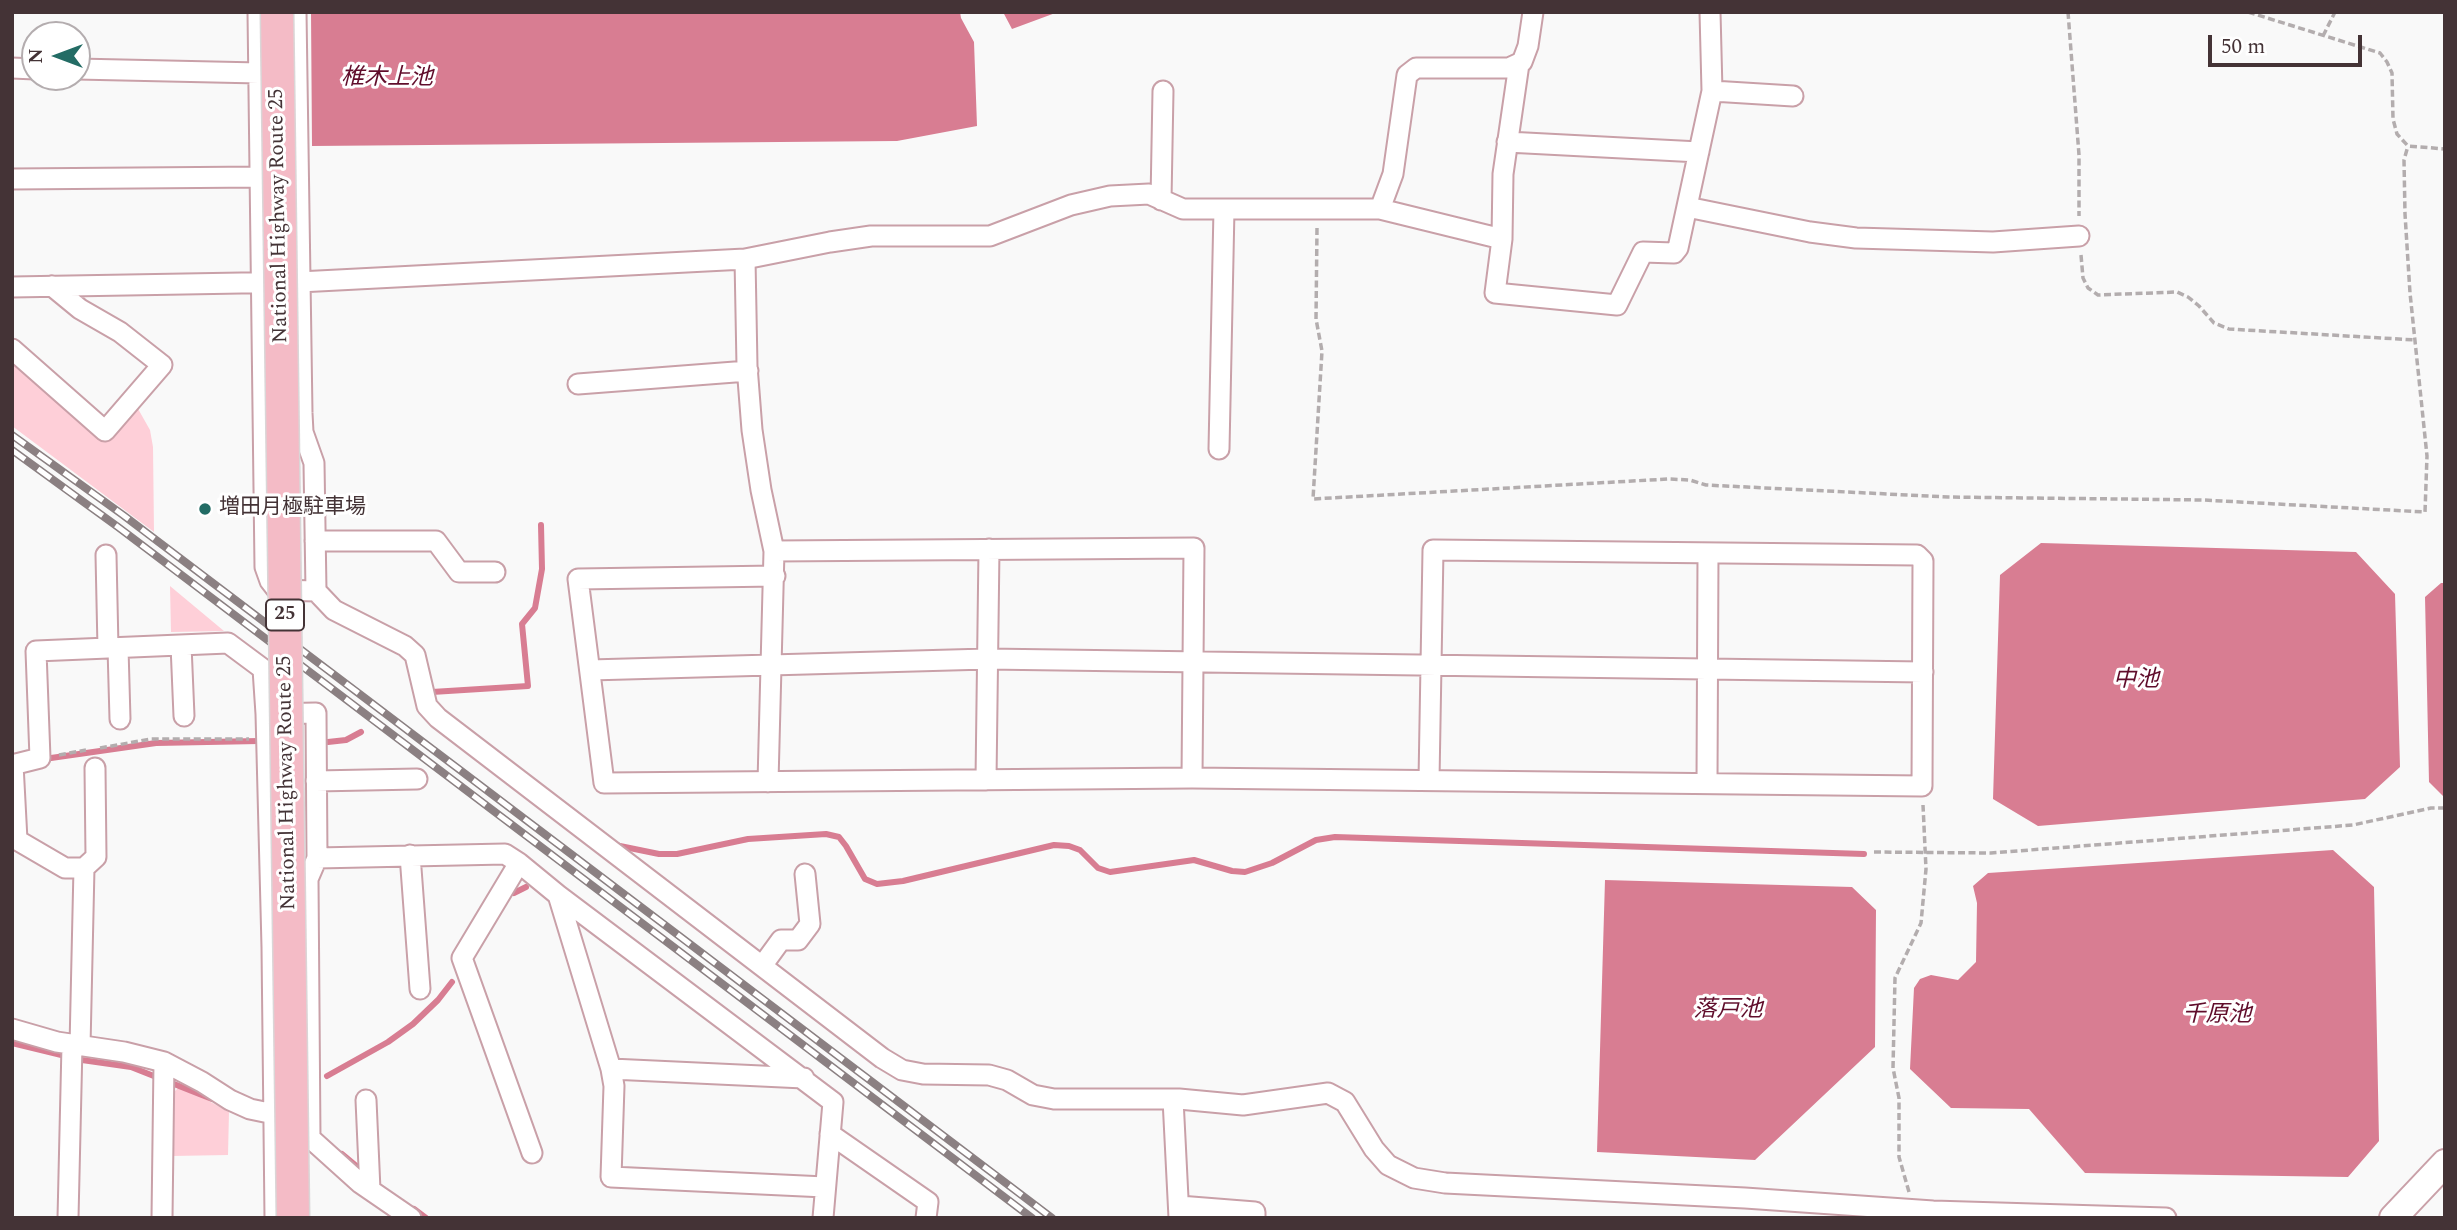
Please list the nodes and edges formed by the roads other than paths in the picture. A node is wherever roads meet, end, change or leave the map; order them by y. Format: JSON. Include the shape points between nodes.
{"nodes":[{"id":1,"x":258,"y":12,"type":"edge"},
{"id":2,"x":277,"y":12,"type":"edge"},
{"id":3,"x":296,"y":12,"type":"edge"},
{"id":4,"x":1533,"y":12,"type":"edge"},
{"id":5,"x":1710,"y":12,"type":"edge"},
{"id":6,"x":1519,"y":64,"type":"junction"},
{"id":7,"x":91,"y":69,"type":"edge"},
{"id":8,"x":259,"y":73,"type":"junction"},
{"id":9,"x":1163,"y":91,"type":"dead end"},
{"id":10,"x":1712,"y":91,"type":"junction"},
{"id":11,"x":1793,"y":96,"type":"dead end"},
{"id":12,"x":1507,"y":142,"type":"junction"},
{"id":13,"x":1699,"y":152,"type":"junction"},
{"id":14,"x":260,"y":177,"type":"junction"},
{"id":15,"x":12,"y":179,"type":"edge"},
{"id":16,"x":1161,"y":200,"type":"junction"},
{"id":17,"x":1687,"y":207,"type":"junction"},
{"id":18,"x":1224,"y":209,"type":"junction"},
{"id":19,"x":1380,"y":209,"type":"junction"},
{"id":20,"x":2078,"y":236,"type":"road end"},
{"id":21,"x":1502,"y":239,"type":"junction"},
{"id":22,"x":745,"y":259,"type":"junction"},
{"id":23,"x":261,"y":282,"type":"junction"},
{"id":24,"x":299,"y":282,"type":"junction"},
{"id":25,"x":52,"y":286,"type":"junction"},
{"id":26,"x":12,"y":287,"type":"edge"},
{"id":27,"x":12,"y":349,"type":"edge"},
{"id":28,"x":748,"y":371,"type":"junction"},
{"id":29,"x":578,"y":384,"type":"dead end"},
{"id":30,"x":302,"y":413,"type":"junction"},
{"id":31,"x":263,"y":414,"type":"junction"},
{"id":32,"x":1219,"y":449,"type":"dead end"},
{"id":33,"x":315,"y":541,"type":"junction"},
{"id":34,"x":989,"y":549,"type":"junction"},
{"id":35,"x":774,"y":551,"type":"junction"},
{"id":36,"x":1708,"y":554,"type":"junction"},
{"id":37,"x":106,"y":555,"type":"dead end"},
{"id":38,"x":495,"y":572,"type":"dead end"},
{"id":39,"x":775,"y":576,"type":"junction"},
{"id":40,"x":316,"y":591,"type":"junction"},
{"id":41,"x":181,"y":645,"type":"junction"},
{"id":42,"x":113,"y":648,"type":"junction"},
{"id":43,"x":987,"y":659,"type":"junction"},
{"id":44,"x":1191,"y":663,"type":"junction"},
{"id":45,"x":770,"y":664,"type":"junction"},
{"id":46,"x":1431,"y":666,"type":"junction"},
{"id":47,"x":1708,"y":669,"type":"junction"},
{"id":48,"x":590,"y":670,"type":"junction"},
{"id":49,"x":1923,"y":672,"type":"junction"},
{"id":50,"x":266,"y":714,"type":"junction"},
{"id":51,"x":184,"y":716,"type":"dead end"},
{"id":52,"x":120,"y":719,"type":"dead end"},
{"id":53,"x":13,"y":764,"type":"edge"},
{"id":54,"x":95,"y":768,"type":"dead end"},
{"id":55,"x":1192,"y":778,"type":"junction"},
{"id":56,"x":417,"y":779,"type":"dead end"},
{"id":57,"x":986,"y":780,"type":"junction"},
{"id":58,"x":1429,"y":780,"type":"junction"},
{"id":59,"x":316,"y":781,"type":"junction"},
{"id":60,"x":768,"y":782,"type":"junction"},
{"id":61,"x":1707,"y":782,"type":"junction"},
{"id":62,"x":410,"y":855,"type":"junction"},
{"id":63,"x":317,"y":858,"type":"junction"},
{"id":64,"x":519,"y":863,"type":"junction"},
{"id":65,"x":84,"y":868,"type":"junction"},
{"id":66,"x":805,"y":874,"type":"dead end"},
{"id":67,"x":558,"y":895,"type":"junction"},
{"id":68,"x":272,"y":947,"type":"junction"},
{"id":69,"x":308,"y":947,"type":"junction"},
{"id":70,"x":762,"y":966,"type":"junction"},
{"id":71,"x":420,"y":989,"type":"dead end"},
{"id":72,"x":12,"y":1029,"type":"edge"},
{"id":73,"x":74,"y":1052,"type":"junction"},
{"id":74,"x":611,"y":1069,"type":"junction"},
{"id":75,"x":164,"y":1074,"type":"junction"},
{"id":76,"x":804,"y":1079,"type":"junction"},
{"id":77,"x":1173,"y":1099,"type":"junction"},
{"id":78,"x":366,"y":1100,"type":"dead end"},
{"id":79,"x":274,"y":1114,"type":"junction"},
{"id":80,"x":831,"y":1134,"type":"junction"},
{"id":81,"x":532,"y":1153,"type":"dead end"},
{"id":82,"x":2445,"y":1163,"type":"edge"},
{"id":83,"x":370,"y":1181,"type":"junction"},
{"id":84,"x":825,"y":1186,"type":"junction"},
{"id":85,"x":1179,"y":1212,"type":"edge"},
{"id":86,"x":1946,"y":1214,"type":"edge"},
{"id":87,"x":68,"y":1218,"type":"edge"},
{"id":88,"x":162,"y":1218,"type":"edge"},
{"id":89,"x":275,"y":1218,"type":"edge"},
{"id":90,"x":293,"y":1218,"type":"edge"},
{"id":91,"x":411,"y":1218,"type":"edge"},
{"id":92,"x":823,"y":1218,"type":"edge"},
{"id":93,"x":926,"y":1218,"type":"edge"},
{"id":94,"x":1255,"y":1218,"type":"edge"},
{"id":95,"x":2166,"y":1218,"type":"edge"},
{"id":96,"x":2393,"y":1218,"type":"edge"}],
"edges":[{"from":1,"to":8,"type":"street"},
{"from":2,"to":90,"type":"highway","name":"National Highway Route 25","number":"25","bridge":true},
{"from":3,"to":24,"type":"street"},
{"from":4,"to":6,"type":"street","via":[[1528,46]]},
{"from":5,"to":10,"type":"street"},
{"from":6,"to":12,"type":"street"},
{"from":6,"to":19,"type":"street","via":[[1509,68],[1416,68],[1407,75],[1393,174]]},
{"from":7,"to":8,"type":"street"},
{"from":8,"to":14,"type":"street"},
{"from":9,"to":16,"type":"street"},
{"from":10,"to":11,"type":"street"},
{"from":10,"to":13,"type":"street"},
{"from":12,"to":13,"type":"street"},
{"from":12,"to":21,"type":"street"},
{"from":13,"to":17,"type":"street"},
{"from":14,"to":15,"type":"street"},
{"from":14,"to":23,"type":"street"},
{"from":16,"to":18,"type":"street","via":[[1183,209]]},
{"from":16,"to":22,"type":"street","via":[[1149,194],[1111,196],[1071,205],[990,236],[871,236]]},
{"from":17,"to":20,"type":"street","via":[[1856,238],[1993,242]]},
{"from":17,"to":21,"type":"street","via":[[1678,248],[1674,253],[1643,252],[1617,305],[1495,293]]},
{"from":18,"to":19,"type":"street"},
{"from":18,"to":32,"type":"street"},
{"from":19,"to":21,"type":"street"},
{"from":22,"to":24,"type":"street"},
{"from":22,"to":28,"type":"street"},
{"from":23,"to":24,"type":"street"},
{"from":23,"to":25,"type":"street"},
{"from":23,"to":31,"type":"street"},
{"from":24,"to":30,"type":"street"},
{"from":25,"to":26,"type":"street"},
{"from":25,"to":27,"type":"street","via":[[162,365],[105,431]]},
{"from":28,"to":29,"type":"street"},
{"from":28,"to":35,"type":"street","via":[[757,466]]},
{"from":30,"to":31,"type":"street"},
{"from":30,"to":33,"type":"street","via":[[314,463]]},
{"from":31,"to":40,"type":"street","via":[[265,567],[277,590]]},
{"from":33,"to":38,"type":"street","via":[[436,541],[458,572]]},
{"from":33,"to":40,"type":"street"},
{"from":34,"to":35,"type":"street"},
{"from":34,"to":43,"type":"street"},
{"from":34,"to":44,"type":"street","via":[[1194,548]]},
{"from":35,"to":39,"type":"street"},
{"from":36,"to":46,"type":"street","via":[[1433,550]]},
{"from":36,"to":47,"type":"street"},
{"from":36,"to":49,"type":"street","via":[[1917,555],[1923,561]]},
{"from":37,"to":42,"type":"street"},
{"from":39,"to":45,"type":"street"},
{"from":39,"to":48,"type":"street","via":[[578,579]]},
{"from":40,"to":70,"type":"street","via":[[334,610],[405,646],[415,656],[427,706],[438,718]]},
{"from":41,"to":42,"type":"street"},
{"from":41,"to":50,"type":"street","via":[[228,643],[263,669]]},
{"from":41,"to":51,"type":"street"},
{"from":42,"to":52,"type":"street"},
{"from":42,"to":53,"type":"street","via":[[36,651],[40,758]]},
{"from":43,"to":44,"type":"street"},
{"from":43,"to":45,"type":"street"},
{"from":43,"to":57,"type":"street"},
{"from":44,"to":46,"type":"street"},
{"from":44,"to":55,"type":"street"},
{"from":45,"to":48,"type":"street"},
{"from":45,"to":60,"type":"street"},
{"from":46,"to":47,"type":"street"},
{"from":46,"to":58,"type":"street"},
{"from":47,"to":49,"type":"street"},
{"from":47,"to":61,"type":"street"},
{"from":48,"to":60,"type":"street","via":[[604,783]]},
{"from":49,"to":61,"type":"street","via":[[1922,786]]},
{"from":50,"to":59,"type":"street","via":[[316,713]]},
{"from":50,"to":68,"type":"street"},
{"from":53,"to":65,"type":"street","via":[[17,840],[65,868]]},
{"from":54,"to":65,"type":"street","via":[[96,857]]},
{"from":55,"to":57,"type":"street"},
{"from":55,"to":58,"type":"street"},
{"from":56,"to":59,"type":"street"},
{"from":57,"to":60,"type":"street"},
{"from":58,"to":61,"type":"street"},
{"from":59,"to":63,"type":"street"},
{"from":62,"to":63,"type":"street"},
{"from":62,"to":64,"type":"street","via":[[505,854]]},
{"from":62,"to":71,"type":"street"},
{"from":63,"to":69,"type":"street","via":[[308,879]]},
{"from":64,"to":67,"type":"street"},
{"from":64,"to":81,"type":"street","via":[[462,958]]},
{"from":65,"to":73,"type":"street"},
{"from":66,"to":70,"type":"street","via":[[810,924],[798,940],[781,940]]},
{"from":67,"to":74,"type":"street"},
{"from":67,"to":76,"type":"street"},
{"from":68,"to":69,"type":"street"},
{"from":68,"to":79,"type":"street"},
{"from":69,"to":83,"type":"street","via":[[310,1138]]},
{"from":70,"to":77,"type":"street","via":[[902,1070],[989,1075],[1054,1099]]},
{"from":72,"to":73,"type":"street"},
{"from":73,"to":75,"type":"street","via":[[145,1056]]},
{"from":73,"to":87,"type":"street"},
{"from":74,"to":76,"type":"street"},
{"from":74,"to":84,"type":"street","via":[[611,1177]]},
{"from":75,"to":79,"type":"street","via":[[202,1082],[250,1109]]},
{"from":75,"to":88,"type":"street"},
{"from":76,"to":80,"type":"street","via":[[833,1102]]},
{"from":77,"to":85,"type":"street"},
{"from":77,"to":86,"type":"street","via":[[1243,1105],[1328,1093],[1345,1102],[1388,1165],[1425,1180]]},
{"from":78,"to":83,"type":"street"},
{"from":79,"to":89,"type":"street"},
{"from":80,"to":84,"type":"street"},
{"from":80,"to":93,"type":"street","via":[[928,1202]]},
{"from":82,"to":96,"type":"main road"},
{"from":83,"to":91,"type":"street"},
{"from":84,"to":92,"type":"street"},
{"from":85,"to":94,"type":"street","via":[[1255,1212]]},
{"from":86,"to":95,"type":"street"}]}
